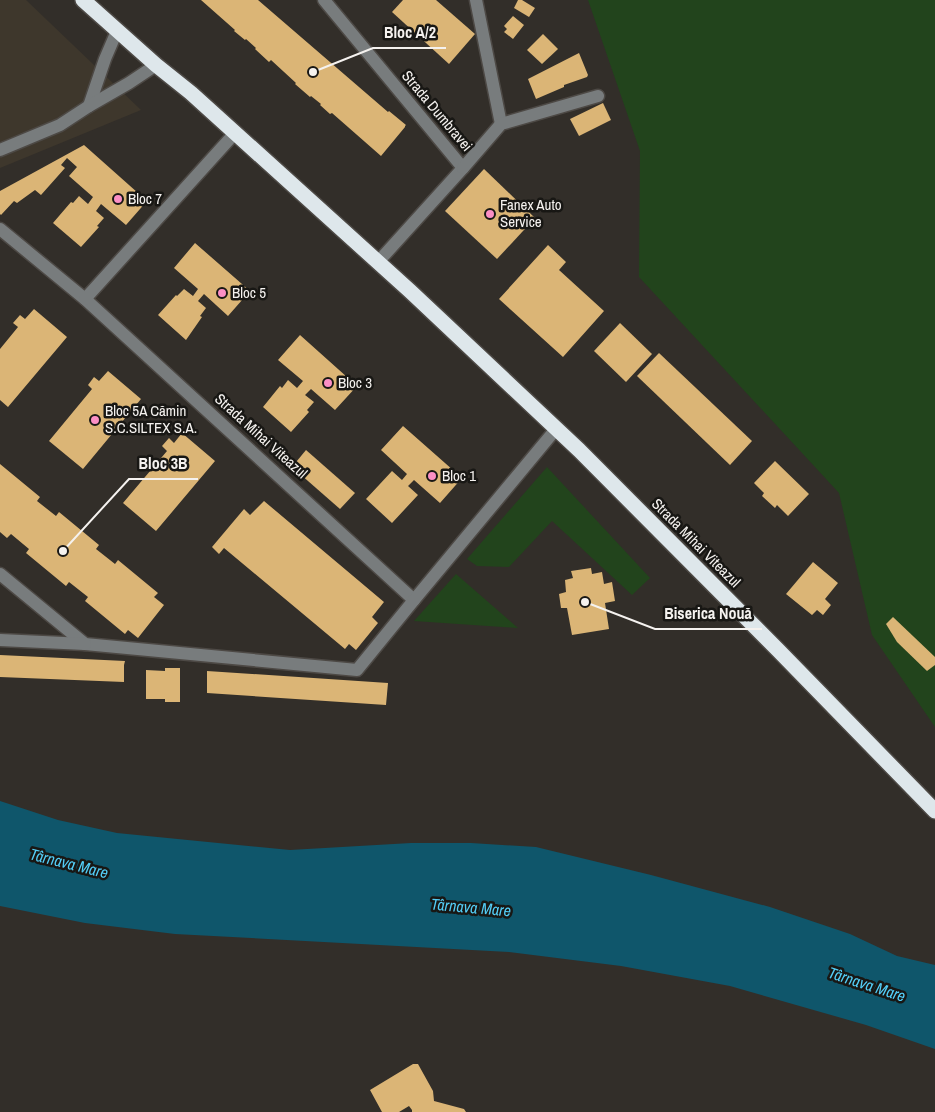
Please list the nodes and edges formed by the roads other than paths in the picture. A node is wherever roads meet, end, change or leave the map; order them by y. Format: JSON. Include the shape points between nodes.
{"nodes":[{"id":1,"x":83,"y":0,"type":"edge"},
{"id":2,"x":324,"y":0,"type":"edge"},
{"id":3,"x":476,"y":0,"type":"edge"},
{"id":4,"x":117,"y":31,"type":"junction"},
{"id":5,"x":156,"y":65,"type":"junction"},
{"id":6,"x":598,"y":96,"type":"dead end"},
{"id":7,"x":89,"y":106,"type":"junction"},
{"id":8,"x":501,"y":124,"type":"junction"},
{"id":9,"x":235,"y":133,"type":"junction"},
{"id":10,"x":0,"y":150,"type":"edge"},
{"id":11,"x":463,"y":168,"type":"junction"},
{"id":12,"x":0,"y":229,"type":"edge"},
{"id":13,"x":378,"y":262,"type":"junction"},
{"id":14,"x":85,"y":299,"type":"junction"},
{"id":15,"x":556,"y":429,"type":"junction"},
{"id":16,"x":0,"y":574,"type":"edge"},
{"id":17,"x":414,"y":600,"type":"junction"},
{"id":18,"x":0,"y":640,"type":"edge"},
{"id":19,"x":85,"y":644,"type":"junction"},
{"id":20,"x":935,"y":811,"type":"edge"}],
"edges":[{"from":1,"to":4,"type":"highway","name":"Strada Mihai Viteazul"},
{"from":2,"to":11,"type":"street","name":"Strada Dumbravei"},
{"from":3,"to":8,"type":"street"},
{"from":4,"to":5,"type":"highway","name":"Strada Mihai Viteazul"},
{"from":4,"to":7,"type":"street"},
{"from":5,"to":7,"type":"street"},
{"from":5,"to":9,"type":"highway","name":"Strada Mihai Viteazul"},
{"from":6,"to":8,"type":"street"},
{"from":7,"to":10,"type":"street","via":[[60,126]]},
{"from":8,"to":11,"type":"street"},
{"from":9,"to":13,"type":"highway","name":"Strada Mihai Viteazul"},
{"from":9,"to":14,"type":"street"},
{"from":11,"to":13,"type":"street","name":"Strada Dumbravei"},
{"from":12,"to":14,"type":"street","name":"Strada Mihai Viteazul"},
{"from":13,"to":15,"type":"highway","name":"Strada Mihai Viteazul"},
{"from":14,"to":17,"type":"street","name":"Strada Mihai Viteazul"},
{"from":15,"to":17,"type":"street"},
{"from":15,"to":20,"type":"highway","name":"Strada Mihai Viteazul"},
{"from":16,"to":19,"type":"street"},
{"from":17,"to":19,"type":"street","via":[[357,670]]},
{"from":18,"to":19,"type":"street"}]}
